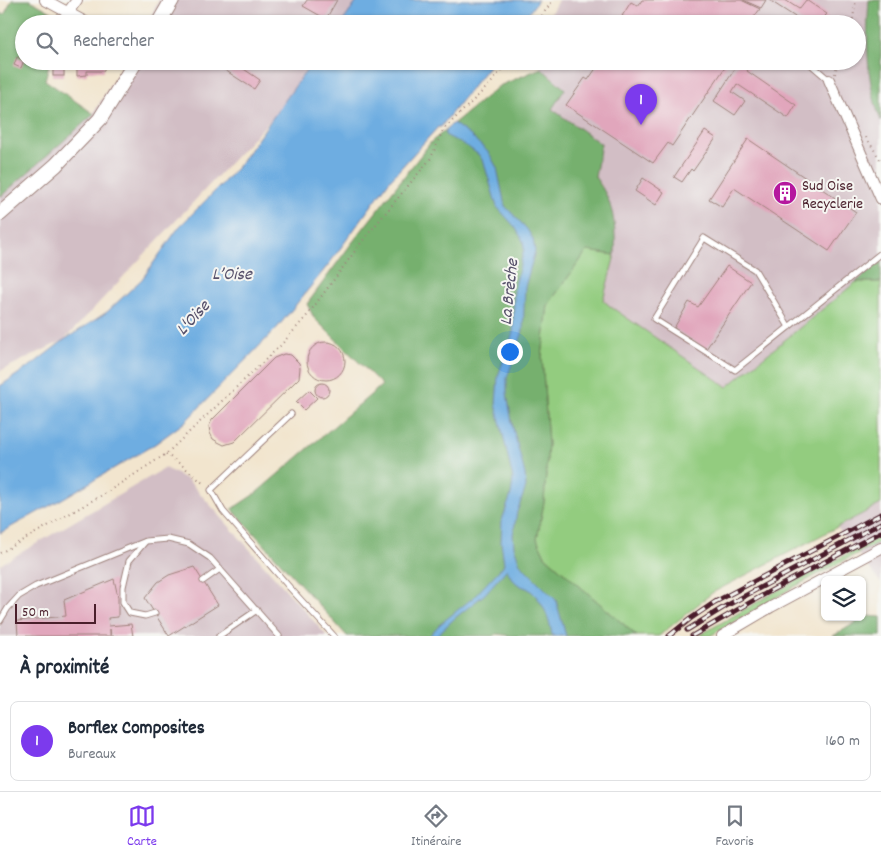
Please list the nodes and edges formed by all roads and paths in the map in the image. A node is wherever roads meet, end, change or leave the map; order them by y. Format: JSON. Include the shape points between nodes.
{"nodes":[{"id":1,"x":45,"y":0,"type":"edge"},
{"id":2,"x":77,"y":0,"type":"edge"},
{"id":3,"x":172,"y":0,"type":"edge"},
{"id":4,"x":553,"y":0,"type":"edge"},
{"id":5,"x":856,"y":0,"type":"edge"},
{"id":6,"x":68,"y":12,"type":"junction"},
{"id":7,"x":73,"y":15,"type":"edge"},
{"id":8,"x":163,"y":15,"type":"edge"},
{"id":9,"x":542,"y":15,"type":"edge"},
{"id":10,"x":854,"y":15,"type":"edge"},
{"id":11,"x":130,"y":70,"type":"edge"},
{"id":12,"x":501,"y":70,"type":"edge"},
{"id":13,"x":817,"y":70,"type":"edge"},
{"id":14,"x":829,"y":80,"type":"joint"},
{"id":15,"x":881,"y":199,"type":"edge"},
{"id":16,"x":0,"y":214,"type":"edge"},
{"id":17,"x":881,"y":253,"type":"edge"},
{"id":18,"x":789,"y":327,"type":"junction"},
{"id":19,"x":291,"y":414,"type":"dead end"},
{"id":20,"x":166,"y":454,"type":"junction"},
{"id":21,"x":211,"y":490,"type":"junction"},
{"id":22,"x":146,"y":541,"type":"junction"},
{"id":23,"x":881,"y":548,"type":"edge"},
{"id":24,"x":0,"y":553,"type":"edge"},
{"id":25,"x":220,"y":569,"type":"junction"},
{"id":26,"x":203,"y":581,"type":"dead end"},
{"id":27,"x":257,"y":610,"type":"junction"},
{"id":28,"x":154,"y":613,"type":"dead end"},
{"id":29,"x":0,"y":621,"type":"edge"},
{"id":30,"x":219,"y":636,"type":"edge"},
{"id":31,"x":280,"y":636,"type":"edge"},
{"id":32,"x":334,"y":636,"type":"edge"},
{"id":33,"x":722,"y":636,"type":"edge"}],
"edges":[{"from":1,"to":6,"type":"street"},
{"from":2,"to":6,"type":"street"},
{"from":3,"to":8,"type":"main road"},
{"from":4,"to":9,"type":"path"},
{"from":5,"to":10,"type":"path"},
{"from":6,"to":7,"type":"street"},
{"from":11,"to":16,"type":"main road","via":[[100,118],[56,165]]},
{"from":12,"to":20,"type":"path","via":[[443,130],[431,158],[364,239],[306,317],[280,346]]},
{"from":13,"to":14,"type":"lane"},
{"from":14,"to":15,"type":"street"},
{"from":17,"to":18,"type":"lane"},
{"from":18,"to":18,"type":"lane","via":[[735,370],[654,320],[704,238],[755,270]]},
{"from":19,"to":21,"type":"lane"},
{"from":20,"to":21,"type":"path"},
{"from":20,"to":24,"type":"path","via":[[104,494]]},
{"from":21,"to":32,"type":"lane","via":[[223,511]]},
{"from":22,"to":25,"type":"lane","via":[[168,539],[190,544]]},
{"from":22,"to":28,"type":"lane","via":[[129,562],[123,602],[130,613],[145,616]]},
{"from":22,"to":29,"type":"lane","via":[[36,586],[18,596]]},
{"from":23,"to":33,"type":"street"},
{"from":25,"to":26,"type":"lane"},
{"from":25,"to":27,"type":"lane"},
{"from":27,"to":30,"type":"lane"},
{"from":27,"to":31,"type":"lane"}]}
